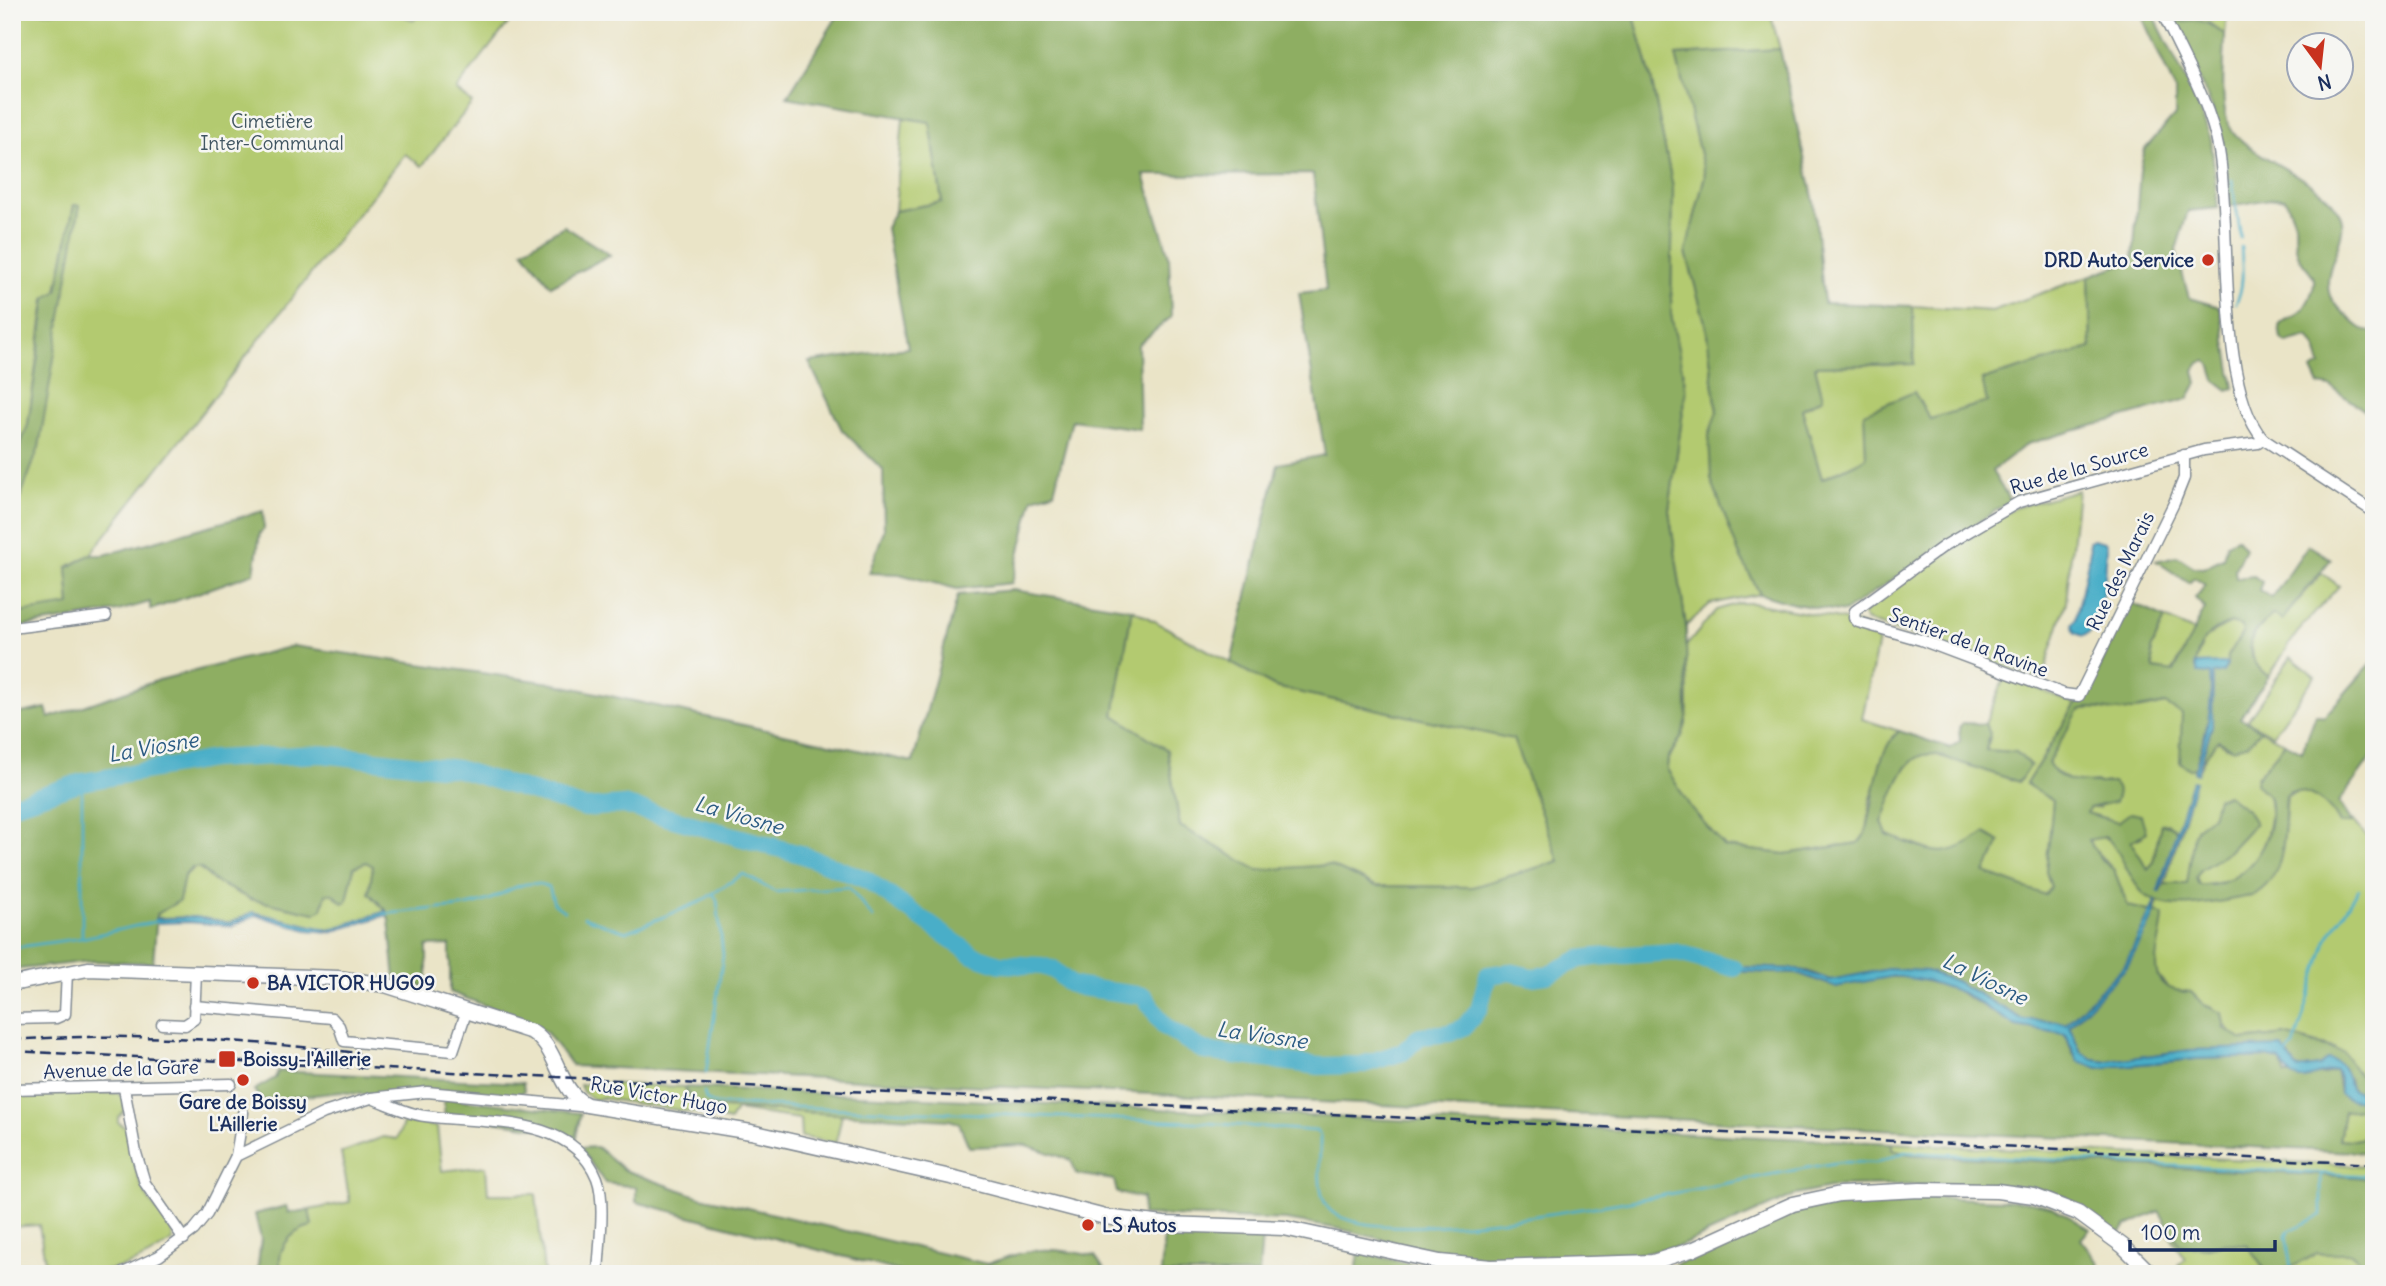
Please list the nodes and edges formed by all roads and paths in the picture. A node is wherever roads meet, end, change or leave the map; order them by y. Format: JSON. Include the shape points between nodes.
{"nodes":[{"id":1,"x":2162,"y":12,"type":"edge"},
{"id":2,"x":2263,"y":439,"type":"junction"},
{"id":3,"x":2184,"y":456,"type":"junction"},
{"id":4,"x":2374,"y":512,"type":"edge"},
{"id":5,"x":106,"y":615,"type":"dead end"},
{"id":6,"x":1853,"y":615,"type":"joint"},
{"id":7,"x":12,"y":628,"type":"edge"},
{"id":8,"x":2076,"y":697,"type":"joint"},
{"id":9,"x":68,"y":972,"type":"junction"},
{"id":10,"x":196,"y":972,"type":"junction"},
{"id":11,"x":12,"y":984,"type":"edge"},
{"id":12,"x":194,"y":1006,"type":"junction"},
{"id":13,"x":467,"y":1010,"type":"junction"},
{"id":14,"x":12,"y":1019,"type":"edge"},
{"id":15,"x":162,"y":1024,"type":"dead end"},
{"id":16,"x":230,"y":1084,"type":"dead end"},
{"id":17,"x":566,"y":1085,"type":"junction"},
{"id":18,"x":12,"y":1088,"type":"edge"},
{"id":19,"x":124,"y":1088,"type":"junction"},
{"id":20,"x":371,"y":1098,"type":"junction"},
{"id":21,"x":550,"y":1103,"type":"junction"},
{"id":22,"x":592,"y":1107,"type":"junction"},
{"id":23,"x":243,"y":1113,"type":"dead end"},
{"id":24,"x":236,"y":1156,"type":"junction"},
{"id":25,"x":184,"y":1240,"type":"junction"},
{"id":26,"x":12,"y":1271,"type":"edge"},
{"id":27,"x":48,"y":1274,"type":"edge"},
{"id":28,"x":121,"y":1274,"type":"edge"},
{"id":29,"x":598,"y":1274,"type":"edge"},
{"id":30,"x":2151,"y":1274,"type":"edge"}],
"edges":[{"from":1,"to":2,"type":"street","via":[[2207,112],[2221,165],[2228,310],[2237,372]]},
{"from":2,"to":3,"type":"street","name":"Rue de la Source"},
{"from":2,"to":4,"type":"street"},
{"from":3,"to":6,"type":"street","name":"Rue de la Source","via":[[2009,506],[1930,555]]},
{"from":3,"to":8,"type":"street","name":"Rue des Marais","via":[[2184,478],[2174,503],[2082,693]]},
{"from":5,"to":7,"type":"street"},
{"from":6,"to":8,"type":"street","name":"Sentier de la Ravine","via":[[1858,622]]},
{"from":9,"to":10,"type":"main road","name":"Rue Victor Hugo"},
{"from":9,"to":11,"type":"main road","name":"Rue Victor Hugo"},
{"from":9,"to":14,"type":"street","via":[[65,1014]]},
{"from":10,"to":12,"type":"street"},
{"from":10,"to":13,"type":"main road","name":"Rue Victor Hugo","via":[[363,981]]},
{"from":12,"to":13,"type":"street","via":[[332,1018],[344,1041],[453,1051]]},
{"from":12,"to":15,"type":"street","via":[[194,1019],[188,1024]]},
{"from":13,"to":17,"type":"main road","name":"Rue Victor Hugo","via":[[538,1036],[549,1048]]},
{"from":16,"to":19,"type":"street","name":"Avenue de la Gare"},
{"from":17,"to":21,"type":"street","via":[[562,1099]]},
{"from":17,"to":22,"type":"main road","name":"Rue Victor Hugo","via":[[575,1098]]},
{"from":18,"to":19,"type":"street","name":"Avenue de la Gare"},
{"from":19,"to":25,"type":"street","via":[[145,1183]]},
{"from":20,"to":21,"type":"street","via":[[427,1092]]},
{"from":20,"to":24,"type":"street","via":[[317,1115]]},
{"from":20,"to":29,"type":"street","via":[[421,1116],[547,1131],[570,1144],[597,1178]]},
{"from":21,"to":22,"type":"street"},
{"from":22,"to":30,"type":"main road","name":"Rue Victor Hugo","via":[[751,1132],[1118,1219],[1284,1228],[1466,1265],[1641,1264],[1694,1249],[1805,1200],[1864,1192],[1997,1191],[2035,1196],[2078,1213],[2115,1239]]},
{"from":23,"to":24,"type":"street"},
{"from":24,"to":25,"type":"street","via":[[207,1214]]},
{"from":25,"to":28,"type":"street"},
{"from":26,"to":27,"type":"street"}]}
